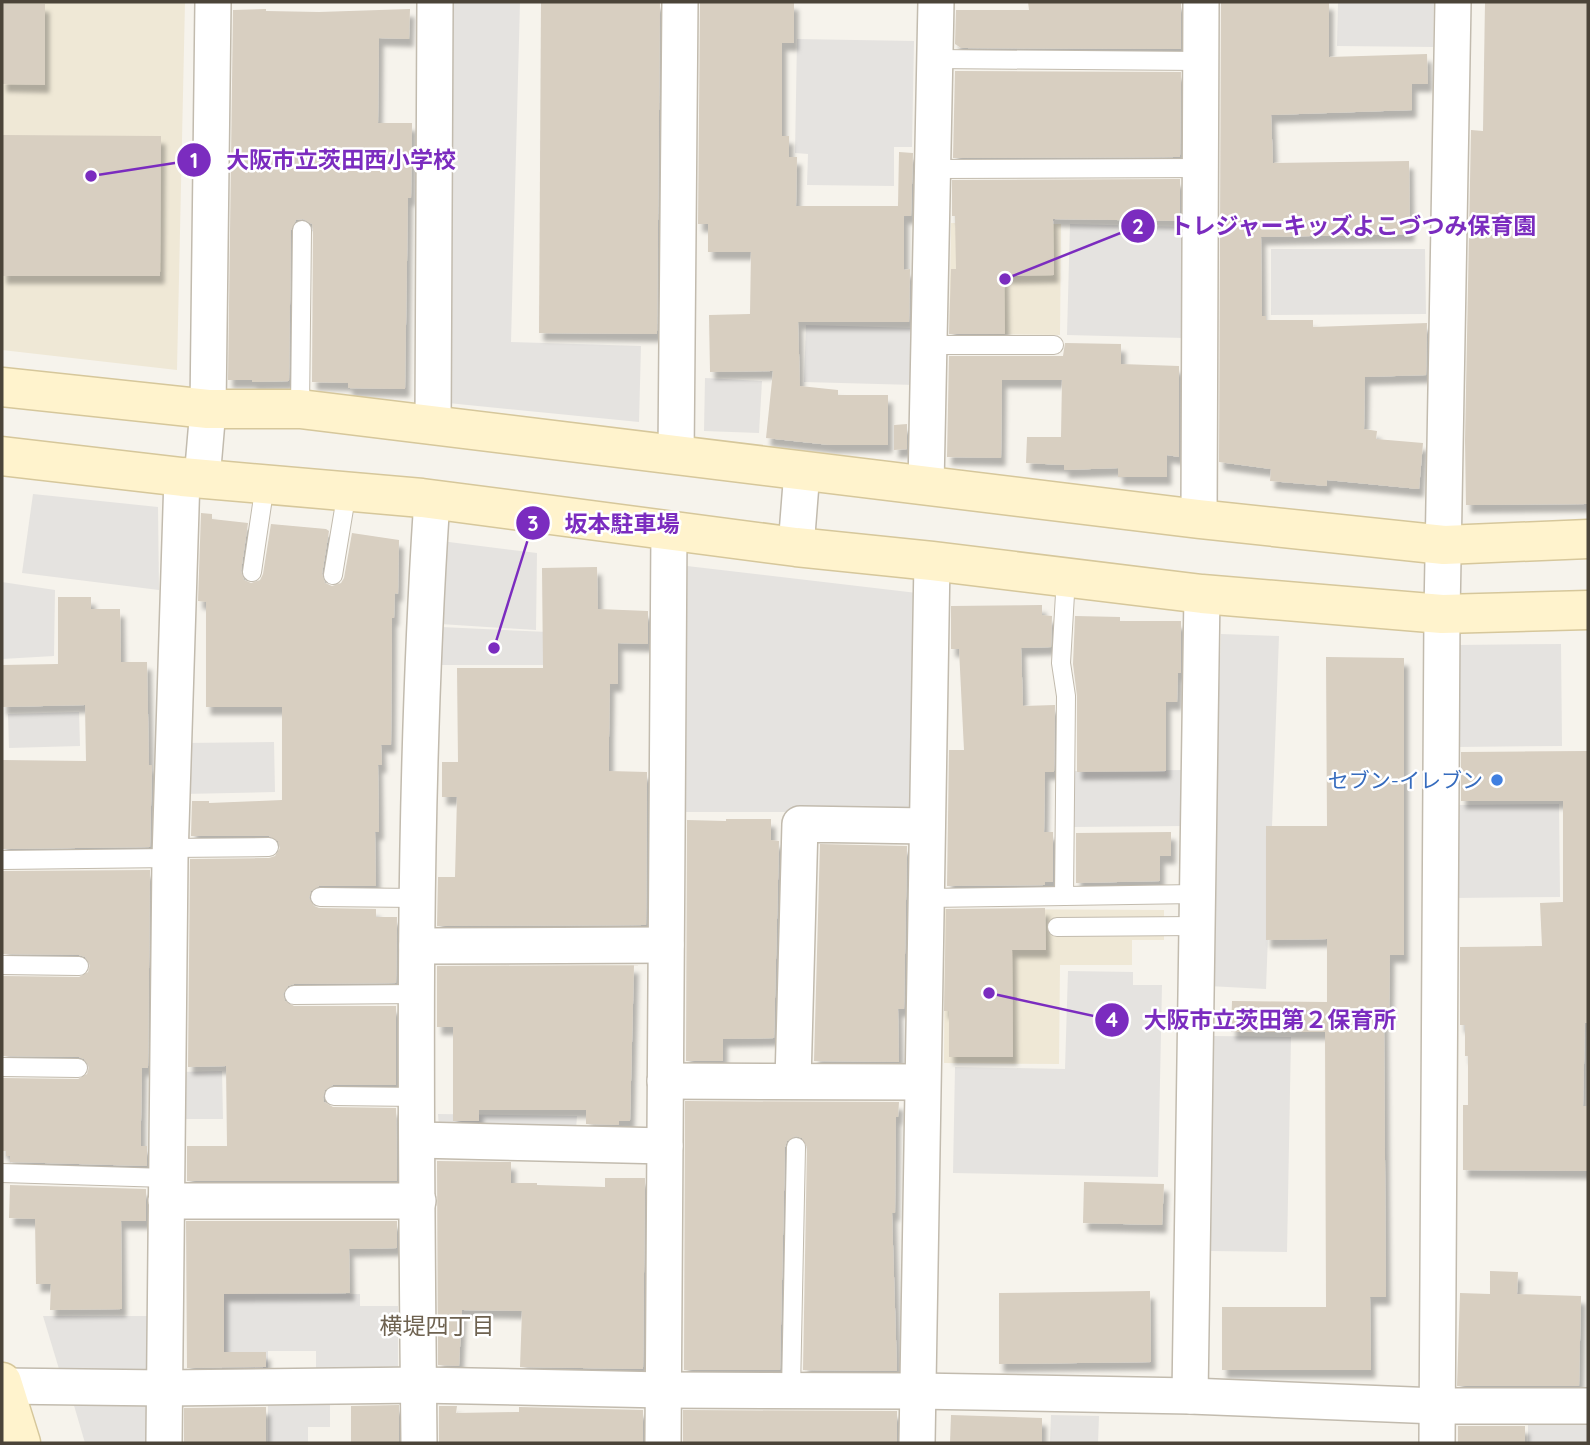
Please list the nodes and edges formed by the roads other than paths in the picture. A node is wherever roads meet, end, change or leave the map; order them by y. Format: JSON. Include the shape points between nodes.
{"nodes":[{"id":1,"x":213,"y":2,"type":"edge"},
{"id":2,"x":435,"y":2,"type":"edge"},
{"id":3,"x":680,"y":2,"type":"edge"},
{"id":4,"x":936,"y":2,"type":"edge"},
{"id":5,"x":1200,"y":2,"type":"edge"},
{"id":6,"x":1453,"y":2,"type":"edge"},
{"id":7,"x":935,"y":59,"type":"junction"},
{"id":8,"x":1199,"y":61,"type":"junction"},
{"id":9,"x":933,"y":169,"type":"junction"},
{"id":10,"x":1201,"y":169,"type":"junction"},
{"id":11,"x":302,"y":230,"type":"dead end"},
{"id":12,"x":929,"y":345,"type":"junction"},
{"id":13,"x":1054,"y":345,"type":"dead end"},
{"id":14,"x":2,"y":387,"type":"edge"},
{"id":15,"x":208,"y":409,"type":"junction"},
{"id":16,"x":300,"y":409,"type":"junction"},
{"id":17,"x":433,"y":426,"type":"junction"},
{"id":18,"x":2,"y":456,"type":"edge"},
{"id":19,"x":676,"y":456,"type":"junction"},
{"id":20,"x":802,"y":471,"type":"junction"},
{"id":21,"x":192,"y":478,"type":"junction"},
{"id":22,"x":265,"y":484,"type":"junction"},
{"id":23,"x":926,"y":485,"type":"junction"},
{"id":24,"x":347,"y":491,"type":"junction"},
{"id":25,"x":432,"y":499,"type":"junction"},
{"id":26,"x":1199,"y":519,"type":"junction"},
{"id":27,"x":669,"y":531,"type":"junction"},
{"id":28,"x":1588,"y":538,"type":"edge"},
{"id":29,"x":1444,"y":545,"type":"junction"},
{"id":30,"x":796,"y":547,"type":"junction"},
{"id":31,"x":932,"y":561,"type":"junction"},
{"id":32,"x":252,"y":572,"type":"dead end"},
{"id":33,"x":333,"y":575,"type":"dead end"},
{"id":34,"x":1066,"y":578,"type":"junction"},
{"id":35,"x":1202,"y":594,"type":"junction"},
{"id":36,"x":1588,"y":610,"type":"edge"},
{"id":37,"x":1442,"y":614,"type":"junction"},
{"id":38,"x":927,"y":826,"type":"junction"},
{"id":39,"x":269,"y":847,"type":"dead end"},
{"id":40,"x":170,"y":853,"type":"junction"},
{"id":41,"x":2,"y":860,"type":"edge"},
{"id":42,"x":1063,"y":896,"type":"junction"},
{"id":43,"x":320,"y":897,"type":"dead end"},
{"id":44,"x":417,"y":898,"type":"junction"},
{"id":45,"x":926,"y":898,"type":"junction"},
{"id":46,"x":1196,"y":910,"type":"junction"},
{"id":47,"x":1056,"y":927,"type":"dead end"},
{"id":48,"x":417,"y":946,"type":"junction"},
{"id":49,"x":666,"y":946,"type":"junction"},
{"id":50,"x":2,"y":965,"type":"edge"},
{"id":51,"x":79,"y":965,"type":"dead end"},
{"id":52,"x":417,"y":994,"type":"junction"},
{"id":53,"x":294,"y":995,"type":"dead end"},
{"id":54,"x":2,"y":1067,"type":"edge"},
{"id":55,"x":78,"y":1068,"type":"dead end"},
{"id":56,"x":665,"y":1081,"type":"junction"},
{"id":57,"x":793,"y":1081,"type":"junction"},
{"id":58,"x":922,"y":1082,"type":"junction"},
{"id":59,"x":334,"y":1096,"type":"dead end"},
{"id":60,"x":418,"y":1097,"type":"junction"},
{"id":61,"x":418,"y":1140,"type":"junction"},
{"id":62,"x":665,"y":1146,"type":"junction"},
{"id":63,"x":796,"y":1147,"type":"dead end"},
{"id":64,"x":2,"y":1173,"type":"edge"},
{"id":65,"x":167,"y":1190,"type":"junction"},
{"id":66,"x":418,"y":1201,"type":"junction"},
{"id":67,"x":2,"y":1385,"type":"edge"},
{"id":68,"x":419,"y":1385,"type":"junction"},
{"id":69,"x":164,"y":1388,"type":"junction"},
{"id":70,"x":664,"y":1390,"type":"junction"},
{"id":71,"x":791,"y":1390,"type":"junction"},
{"id":72,"x":917,"y":1391,"type":"junction"},
{"id":73,"x":1190,"y":1396,"type":"junction"},
{"id":74,"x":1437,"y":1406,"type":"junction"},
{"id":75,"x":1588,"y":1406,"type":"edge"},
{"id":76,"x":21,"y":1443,"type":"edge"},
{"id":77,"x":164,"y":1443,"type":"edge"},
{"id":78,"x":419,"y":1443,"type":"edge"},
{"id":79,"x":663,"y":1443,"type":"edge"},
{"id":80,"x":917,"y":1443,"type":"edge"},
{"id":81,"x":1437,"y":1443,"type":"edge"}],
"edges":[{"from":1,"to":15,"type":"street"},
{"from":2,"to":17,"type":"street"},
{"from":3,"to":19,"type":"street"},
{"from":4,"to":7,"type":"street"},
{"from":5,"to":8,"type":"street"},
{"from":6,"to":29,"type":"street"},
{"from":7,"to":8,"type":"lane"},
{"from":7,"to":9,"type":"street"},
{"from":8,"to":10,"type":"street"},
{"from":9,"to":10,"type":"lane"},
{"from":9,"to":12,"type":"street"},
{"from":10,"to":26,"type":"street"},
{"from":11,"to":16,"type":"lane"},
{"from":12,"to":13,"type":"lane"},
{"from":12,"to":23,"type":"street"},
{"from":14,"to":15,"type":"street"},
{"from":15,"to":16,"type":"street"},
{"from":15,"to":21,"type":"street"},
{"from":16,"to":17,"type":"street"},
{"from":17,"to":19,"type":"street"},
{"from":18,"to":21,"type":"street"},
{"from":19,"to":20,"type":"street"},
{"from":20,"to":23,"type":"street"},
{"from":20,"to":30,"type":"street"},
{"from":21,"to":22,"type":"street"},
{"from":21,"to":40,"type":"street"},
{"from":22,"to":24,"type":"street"},
{"from":22,"to":32,"type":"lane"},
{"from":23,"to":26,"type":"street"},
{"from":24,"to":25,"type":"street"},
{"from":24,"to":33,"type":"lane"},
{"from":25,"to":27,"type":"street"},
{"from":25,"to":44,"type":"street","via":[[424,616]]},
{"from":26,"to":29,"type":"street"},
{"from":27,"to":30,"type":"street"},
{"from":27,"to":49,"type":"street"},
{"from":28,"to":29,"type":"street"},
{"from":29,"to":37,"type":"street"},
{"from":30,"to":31,"type":"street"},
{"from":31,"to":34,"type":"street"},
{"from":31,"to":38,"type":"street"},
{"from":34,"to":35,"type":"street"},
{"from":34,"to":42,"type":"lane","via":[[1061,663],[1066,696]]},
{"from":35,"to":37,"type":"street"},
{"from":35,"to":46,"type":"street"},
{"from":36,"to":37,"type":"street"},
{"from":37,"to":74,"type":"street"},
{"from":38,"to":45,"type":"street"},
{"from":38,"to":57,"type":"street","via":[[800,824]]},
{"from":39,"to":40,"type":"lane"},
{"from":40,"to":41,"type":"lane"},
{"from":40,"to":65,"type":"street"},
{"from":42,"to":45,"type":"lane"},
{"from":42,"to":46,"type":"lane"},
{"from":43,"to":44,"type":"lane"},
{"from":44,"to":48,"type":"street"},
{"from":45,"to":58,"type":"street"},
{"from":46,"to":47,"type":"lane"},
{"from":46,"to":73,"type":"street"},
{"from":48,"to":49,"type":"street"},
{"from":48,"to":52,"type":"street"},
{"from":49,"to":56,"type":"street"},
{"from":50,"to":51,"type":"lane"},
{"from":52,"to":53,"type":"lane"},
{"from":52,"to":60,"type":"street"},
{"from":54,"to":55,"type":"lane"},
{"from":56,"to":57,"type":"street"},
{"from":56,"to":62,"type":"street"},
{"from":57,"to":58,"type":"street"},
{"from":58,"to":72,"type":"street"},
{"from":59,"to":60,"type":"lane"},
{"from":60,"to":61,"type":"street"},
{"from":61,"to":62,"type":"street"},
{"from":61,"to":66,"type":"street"},
{"from":62,"to":70,"type":"street"},
{"from":63,"to":71,"type":"lane"},
{"from":64,"to":65,"type":"lane"},
{"from":65,"to":66,"type":"street"},
{"from":65,"to":69,"type":"street"},
{"from":66,"to":68,"type":"street"},
{"from":67,"to":69,"type":"street"},
{"from":67,"to":76,"type":"street"},
{"from":68,"to":69,"type":"street"},
{"from":68,"to":70,"type":"street"},
{"from":68,"to":78,"type":"street"},
{"from":69,"to":77,"type":"street"},
{"from":70,"to":71,"type":"street"},
{"from":70,"to":79,"type":"street"},
{"from":71,"to":72,"type":"street"},
{"from":72,"to":73,"type":"street"},
{"from":72,"to":80,"type":"street"},
{"from":73,"to":74,"type":"street"},
{"from":74,"to":75,"type":"street"},
{"from":74,"to":81,"type":"street"}]}
